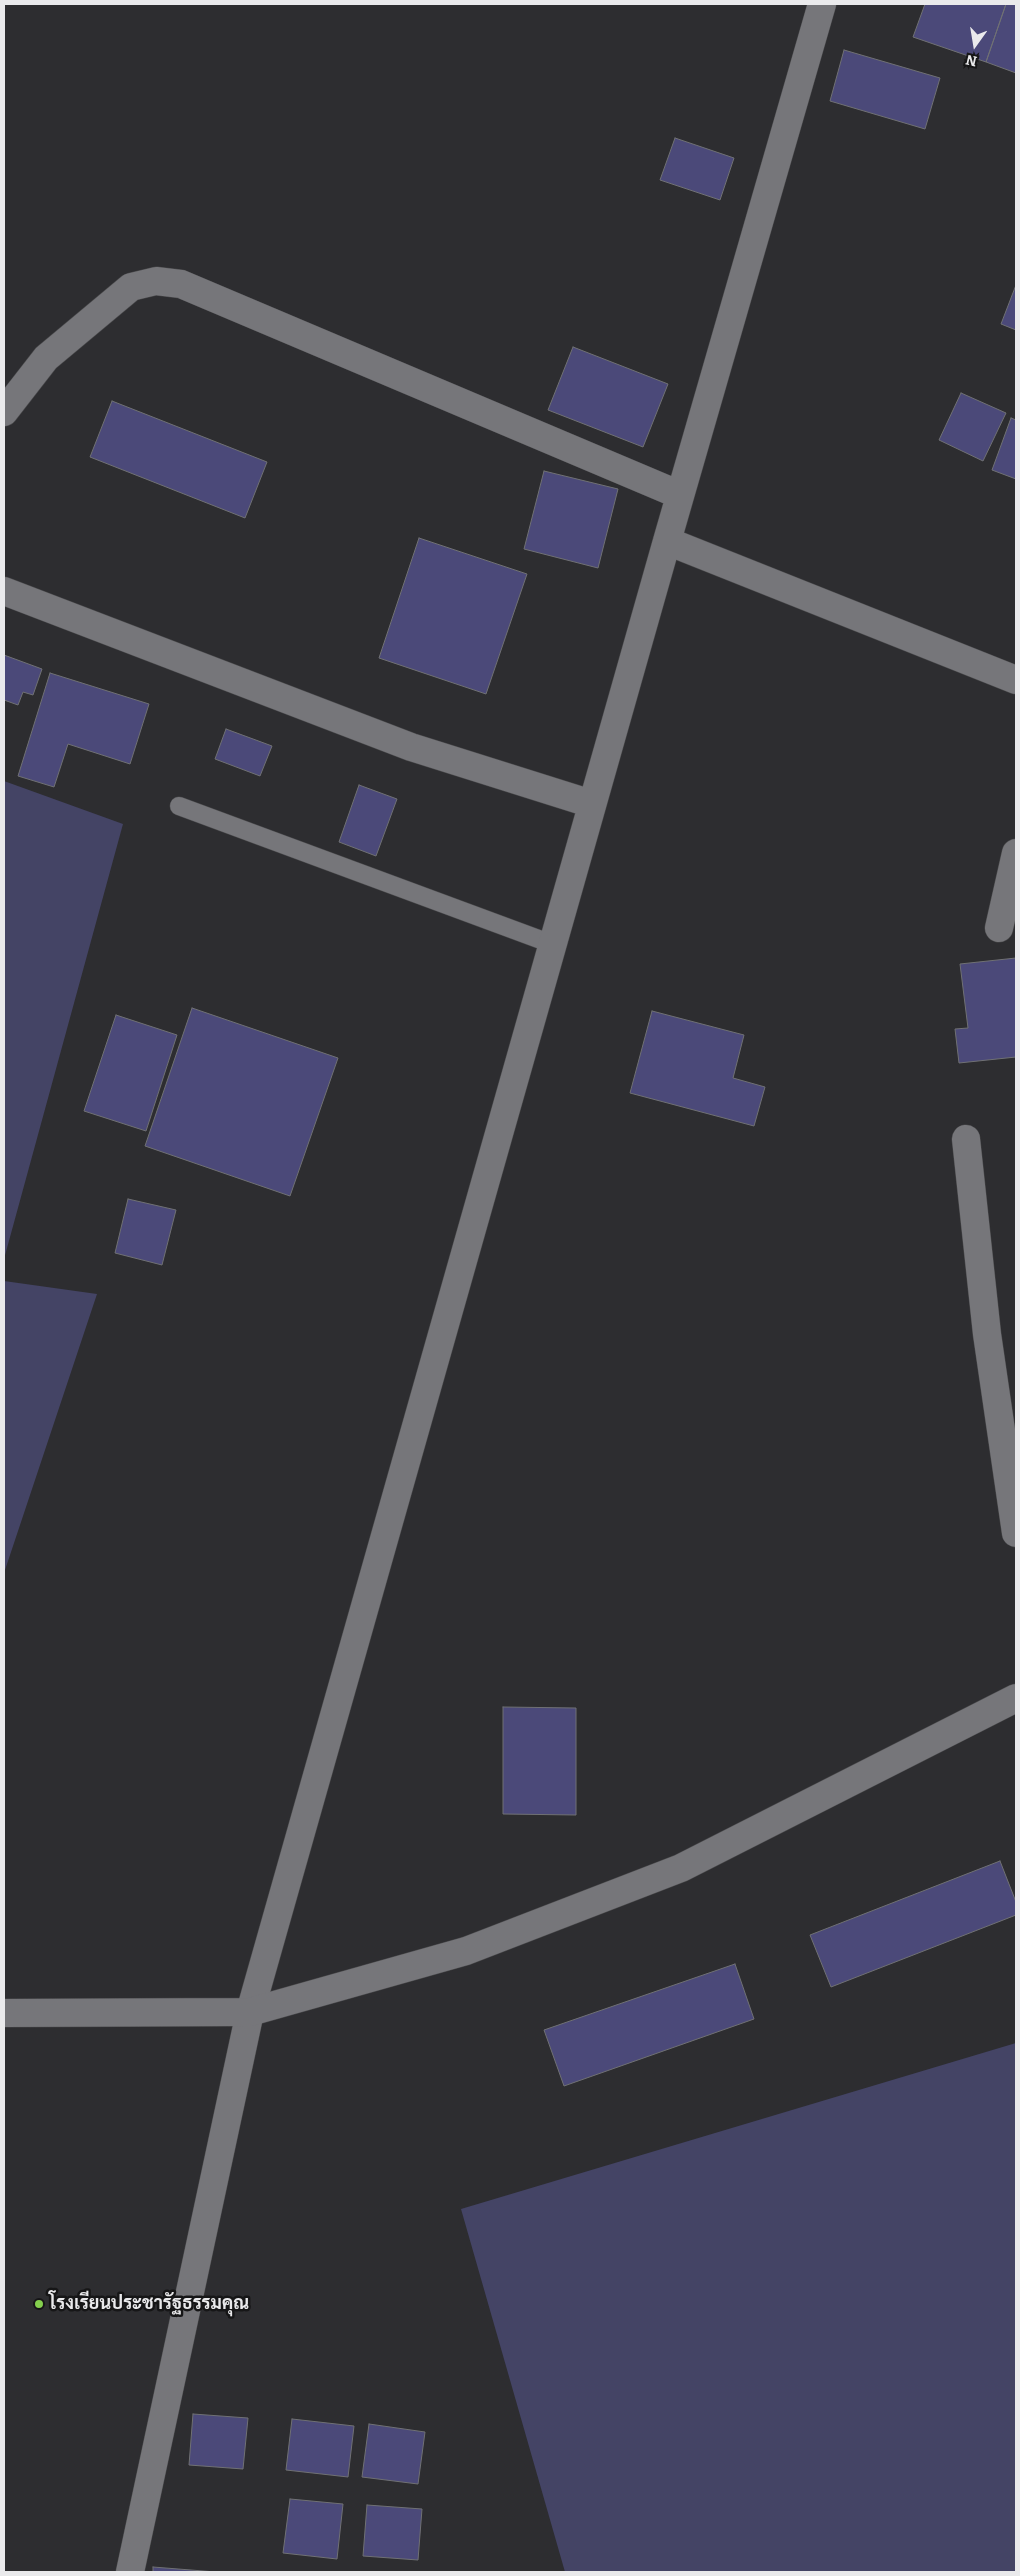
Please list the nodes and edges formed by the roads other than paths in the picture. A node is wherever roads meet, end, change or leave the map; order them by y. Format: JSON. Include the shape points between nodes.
{"nodes":[{"id":1,"x":822,"y":4,"type":"edge"},
{"id":2,"x":4,"y":412,"type":"edge"},
{"id":3,"x":680,"y":495,"type":"junction"},
{"id":4,"x":667,"y":541,"type":"junction"},
{"id":5,"x":4,"y":591,"type":"edge"},
{"id":6,"x":1016,"y":680,"type":"edge"},
{"id":7,"x":592,"y":804,"type":"junction"},
{"id":8,"x":179,"y":806,"type":"dead end"},
{"id":9,"x":1016,"y":853,"type":"edge"},
{"id":10,"x":999,"y":928,"type":"dead end"},
{"id":11,"x":552,"y":944,"type":"junction"},
{"id":12,"x":966,"y":1138,"type":"dead end"},
{"id":13,"x":1016,"y":1533,"type":"edge"},
{"id":14,"x":1016,"y":1698,"type":"edge"},
{"id":15,"x":250,"y":2012,"type":"junction"},
{"id":16,"x":4,"y":2013,"type":"edge"},
{"id":17,"x":130,"y":2572,"type":"edge"}],
"edges":[{"from":1,"to":3,"type":"street"},
{"from":2,"to":3,"type":"street","via":[[46,358],[131,287],[156,281],[180,284]]},
{"from":3,"to":4,"type":"street"},
{"from":4,"to":6,"type":"street"},
{"from":4,"to":7,"type":"street"},
{"from":5,"to":7,"type":"street","via":[[411,747]]},
{"from":7,"to":11,"type":"street"},
{"from":8,"to":11,"type":"lane"},
{"from":9,"to":10,"type":"street"},
{"from":11,"to":15,"type":"street"},
{"from":12,"to":13,"type":"street","via":[[987,1334]]},
{"from":14,"to":15,"type":"street","via":[[681,1868],[466,1951]]},
{"from":15,"to":16,"type":"street"},
{"from":15,"to":17,"type":"street"}]}
